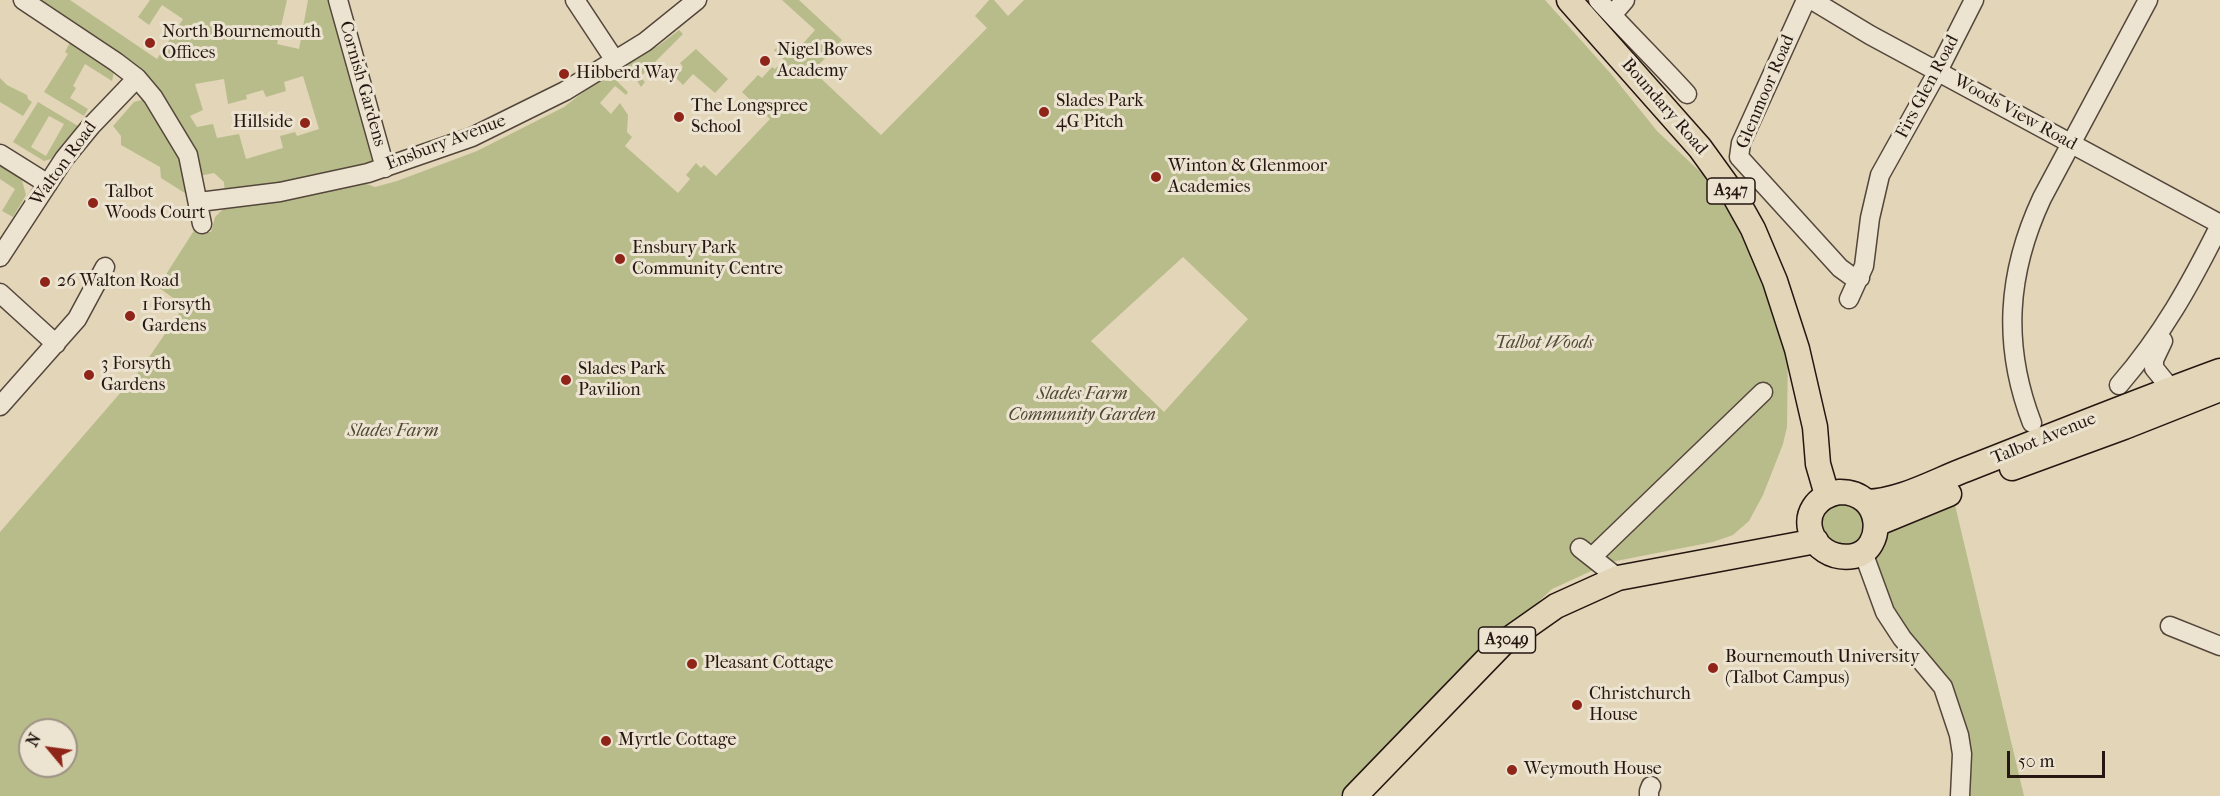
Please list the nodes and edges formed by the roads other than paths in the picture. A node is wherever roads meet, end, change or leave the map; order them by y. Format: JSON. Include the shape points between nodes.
{"nodes":[{"id":1,"x":23,"y":0,"type":"edge"},
{"id":2,"x":338,"y":0,"type":"edge"},
{"id":3,"x":575,"y":0,"type":"edge"},
{"id":4,"x":697,"y":0,"type":"edge"},
{"id":5,"x":1569,"y":0,"type":"edge"},
{"id":6,"x":1598,"y":0,"type":"edge"},
{"id":7,"x":1625,"y":0,"type":"edge"},
{"id":8,"x":1806,"y":0,"type":"edge"},
{"id":9,"x":1812,"y":0,"type":"edge"},
{"id":10,"x":1974,"y":0,"type":"edge"},
{"id":11,"x":2148,"y":0,"type":"edge"},
{"id":12,"x":1612,"y":15,"type":"junction"},
{"id":13,"x":615,"y":59,"type":"junction"},
{"id":14,"x":1938,"y":71,"type":"junction"},
{"id":15,"x":137,"y":78,"type":"junction"},
{"id":16,"x":1687,"y":94,"type":"dead end"},
{"id":17,"x":2073,"y":145,"type":"junction"},
{"id":18,"x":0,"y":154,"type":"edge"},
{"id":19,"x":385,"y":168,"type":"junction"},
{"id":20,"x":48,"y":184,"type":"junction"},
{"id":21,"x":199,"y":202,"type":"junction"},
{"id":22,"x":202,"y":224,"type":"dead end"},
{"id":23,"x":2220,"y":224,"type":"edge"},
{"id":24,"x":0,"y":257,"type":"edge"},
{"id":25,"x":105,"y":267,"type":"dead end"},
{"id":26,"x":1860,"y":278,"type":"junction"},
{"id":27,"x":0,"y":292,"type":"edge"},
{"id":28,"x":2182,"y":298,"type":"junction"},
{"id":29,"x":1849,"y":299,"type":"dead end"},
{"id":30,"x":56,"y":344,"type":"junction"},
{"id":31,"x":2220,"y":371,"type":"edge"},
{"id":32,"x":2119,"y":386,"type":"dead end"},
{"id":33,"x":2171,"y":389,"type":"junction"},
{"id":34,"x":2220,"y":389,"type":"edge"},
{"id":35,"x":1763,"y":392,"type":"dead end"},
{"id":36,"x":0,"y":406,"type":"edge"},
{"id":37,"x":2032,"y":423,"type":"dead end"},
{"id":38,"x":1833,"y":494,"type":"junction"},
{"id":39,"x":1866,"y":502,"type":"junction"},
{"id":40,"x":1876,"y":524,"type":"junction"},
{"id":41,"x":1812,"y":534,"type":"junction"},
{"id":42,"x":1857,"y":554,"type":"junction"},
{"id":43,"x":1618,"y":578,"type":"junction"},
{"id":44,"x":2170,"y":626,"type":"dead end"},
{"id":45,"x":2220,"y":646,"type":"edge"},
{"id":46,"x":1355,"y":796,"type":"edge"},
{"id":47,"x":1960,"y":796,"type":"edge"}],
"edges":[{"from":1,"to":15,"type":"street"},
{"from":2,"to":19,"type":"street","name":"Cornish Gardens"},
{"from":3,"to":13,"type":"street"},
{"from":4,"to":13,"type":"street","name":"Ensbury Avenue","via":[[645,42]]},
{"from":5,"to":38,"type":"main road","name":"Boundary Road","number":"A347","via":[[1700,148],[1753,229],[1775,280],[1797,349]]},
{"from":6,"to":12,"type":"street"},
{"from":7,"to":12,"type":"street"},
{"from":8,"to":26,"type":"street","name":"Glenmoor Road","via":[[1741,143],[1739,157],[1840,268]]},
{"from":9,"to":14,"type":"street","name":"Woods View Road"},
{"from":10,"to":14,"type":"street","name":"Firs Glen Road"},
{"from":11,"to":17,"type":"street"},
{"from":12,"to":16,"type":"street"},
{"from":13,"to":19,"type":"street","name":"Ensbury Avenue","via":[[565,91],[472,137]]},
{"from":14,"to":17,"type":"street","name":"Woods View Road"},
{"from":14,"to":26,"type":"street","name":"Firs Glen Road","via":[[1880,176]]},
{"from":15,"to":20,"type":"street","name":"Walton Road","via":[[91,126]]},
{"from":15,"to":21,"type":"street","via":[[159,105],[188,155]]},
{"from":17,"to":23,"type":"street","name":"Woods View Road"},
{"from":17,"to":37,"type":"street","via":[[2032,219],[2017,267],[2012,324],[2016,369]]},
{"from":18,"to":20,"type":"street"},
{"from":19,"to":21,"type":"street","name":"Ensbury Avenue","via":[[280,192]]},
{"from":20,"to":24,"type":"street","name":"Walton Road"},
{"from":21,"to":22,"type":"street"},
{"from":23,"to":28,"type":"street"},
{"from":25,"to":30,"type":"street","via":[[76,320]]},
{"from":26,"to":29,"type":"street","name":"Firs Glen Road"},
{"from":27,"to":30,"type":"street"},
{"from":28,"to":32,"type":"street","via":[[2144,357]]},
{"from":28,"to":33,"type":"street","via":[[2154,360],[2154,369]]},
{"from":30,"to":36,"type":"street"},
{"from":31,"to":33,"type":"main road","name":"Talbot Avenue"},
{"from":33,"to":39,"type":"main road","name":"Talbot Avenue","via":[[1929,484]]},
{"from":34,"to":40,"type":"main road","name":"Talbot Avenue","via":[[2000,472]]},
{"from":35,"to":43,"type":"street","via":[[1607,542],[1586,553]]},
{"from":38,"to":39,"type":"main road","via":[[1853,493]]},
{"from":38,"to":41,"type":"main road","via":[[1814,508]]},
{"from":39,"to":40,"type":"main road"},
{"from":40,"to":42,"type":"main road","via":[[1871,543]]},
{"from":41,"to":42,"type":"main road","via":[[1834,555]]},
{"from":41,"to":43,"type":"main road","number":"A3049"},
{"from":42,"to":47,"type":"street","via":[[1902,638],[1943,687],[1962,754]]},
{"from":43,"to":46,"type":"main road","number":"A3049","via":[[1556,606],[1502,644]]},
{"from":44,"to":45,"type":"street"}]}
